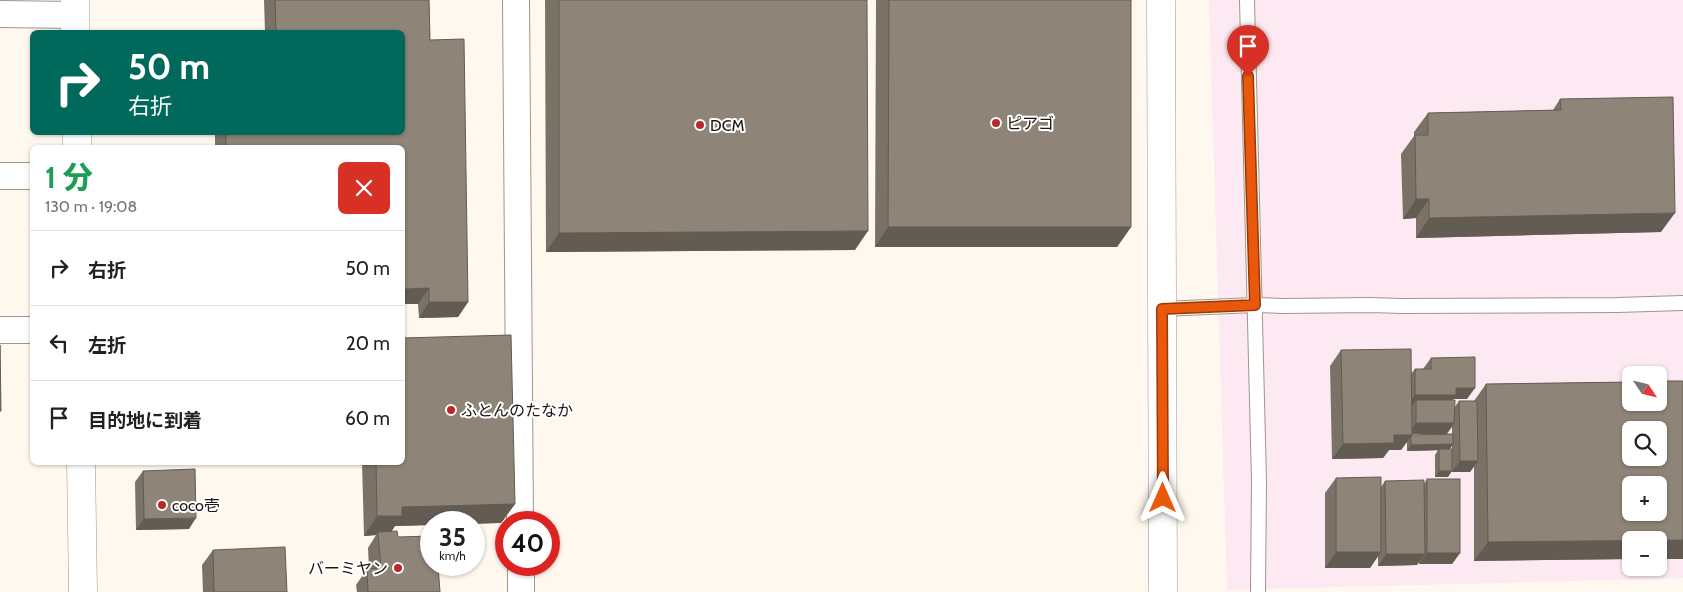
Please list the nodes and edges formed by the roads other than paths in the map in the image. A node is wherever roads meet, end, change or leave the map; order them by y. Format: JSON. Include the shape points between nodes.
{"nodes":[{"id":1,"x":516,"y":0,"type":"edge"},
{"id":2,"x":1161,"y":0,"type":"edge"},
{"id":3,"x":1246,"y":0,"type":"edge"},
{"id":4,"x":0,"y":14,"type":"edge"},
{"id":5,"x":75,"y":16,"type":"edge"},
{"id":6,"x":0,"y":176,"type":"edge"},
{"id":7,"x":30,"y":176,"type":"edge"},
{"id":8,"x":1683,"y":303,"type":"edge"},
{"id":9,"x":1255,"y":305,"type":"junction"},
{"id":10,"x":1162,"y":309,"type":"junction"},
{"id":11,"x":0,"y":330,"type":"edge"},
{"id":12,"x":30,"y":330,"type":"edge"},
{"id":13,"x":81,"y":465,"type":"edge"},
{"id":14,"x":520,"y":511,"type":"edge"},
{"id":15,"x":521,"y":576,"type":"edge"},
{"id":16,"x":82,"y":592,"type":"edge"},
{"id":17,"x":521,"y":592,"type":"edge"},
{"id":18,"x":1163,"y":592,"type":"edge"},
{"id":19,"x":1258,"y":592,"type":"edge"}],
"edges":[{"from":1,"to":14,"type":"street"},
{"from":2,"to":10,"type":"street"},
{"from":3,"to":9,"type":"lane"},
{"from":4,"to":5,"type":"street"},
{"from":6,"to":7,"type":"street"},
{"from":8,"to":9,"type":"lane"},
{"from":9,"to":10,"type":"lane"},
{"from":9,"to":19,"type":"lane"},
{"from":10,"to":18,"type":"street"},
{"from":11,"to":12,"type":"street"},
{"from":13,"to":16,"type":"street"},
{"from":15,"to":17,"type":"street"}]}
